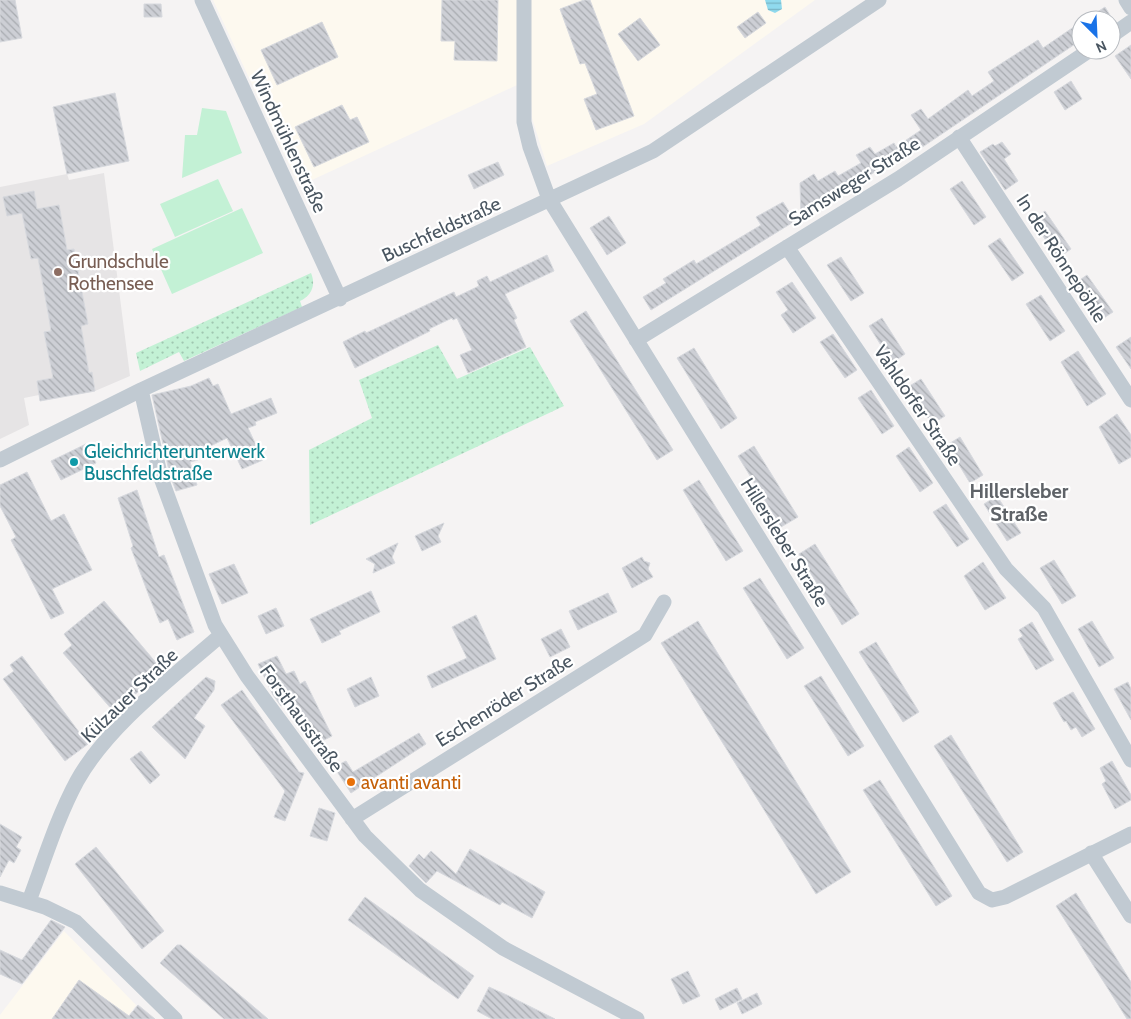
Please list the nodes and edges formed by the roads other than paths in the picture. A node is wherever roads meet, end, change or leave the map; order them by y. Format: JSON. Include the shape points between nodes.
{"nodes":[{"id":1,"x":202,"y":0,"type":"edge"},
{"id":2,"x":524,"y":0,"type":"edge"},
{"id":3,"x":879,"y":0,"type":"edge"},
{"id":4,"x":1126,"y":0,"type":"edge"},
{"id":5,"x":1131,"y":8,"type":"edge"},
{"id":6,"x":1075,"y":60,"type":"edge"},
{"id":7,"x":959,"y":137,"type":"junction"},
{"id":8,"x":550,"y":200,"type":"junction"},
{"id":9,"x":787,"y":247,"type":"junction"},
{"id":10,"x":340,"y":299,"type":"junction"},
{"id":11,"x":636,"y":340,"type":"junction"},
{"id":12,"x":141,"y":390,"type":"junction"},
{"id":13,"x":1131,"y":400,"type":"edge"},
{"id":14,"x":0,"y":460,"type":"edge"},
{"id":15,"x":664,"y":602,"type":"dead end"},
{"id":16,"x":221,"y":635,"type":"junction"},
{"id":17,"x":1131,"y":760,"type":"edge"},
{"id":18,"x":352,"y":819,"type":"junction"},
{"id":19,"x":1131,"y":834,"type":"edge"},
{"id":20,"x":1091,"y":853,"type":"junction"},
{"id":21,"x":0,"y":893,"type":"edge"},
{"id":22,"x":29,"y":901,"type":"junction"},
{"id":23,"x":1131,"y":916,"type":"edge"},
{"id":24,"x":175,"y":1019,"type":"edge"},
{"id":25,"x":637,"y":1019,"type":"edge"}],
"edges":[{"from":1,"to":10,"type":"street","name":"Windmühlenstraße"},
{"from":2,"to":8,"type":"street","name":"Hillersleber Straße","via":[[524,122]]},
{"from":3,"to":8,"type":"street","name":"Buschfeldstraße","via":[[653,151]]},
{"from":4,"to":5,"type":"street"},
{"from":6,"to":7,"type":"street","name":"Samsweger Straße"},
{"from":7,"to":9,"type":"street","name":"Samsweger Straße","via":[[898,180]]},
{"from":7,"to":13,"type":"street","name":"In der Rönnepöhle"},
{"from":8,"to":10,"type":"street","name":"Buschfeldstraße"},
{"from":8,"to":11,"type":"street","name":"Hillersleber Straße"},
{"from":9,"to":11,"type":"street","name":"Samsweger Straße"},
{"from":9,"to":17,"type":"street","name":"Vahldorfer Straße","via":[[1006,569],[1044,608]]},
{"from":10,"to":12,"type":"street","name":"Buschfeldstraße"},
{"from":11,"to":20,"type":"street","name":"Hillersleber Straße","via":[[980,893],[992,900],[1008,896]]},
{"from":12,"to":14,"type":"street","name":"Buschfeldstraße"},
{"from":12,"to":16,"type":"street","name":"Forsthausstraße","via":[[161,478]]},
{"from":15,"to":18,"type":"street","name":"Eschenröder Straße","via":[[645,635]]},
{"from":16,"to":18,"type":"street","name":"Forsthausstraße","via":[[247,676]]},
{"from":16,"to":22,"type":"street","name":"Külzauer Straße","via":[[125,721],[90,761],[63,812]]},
{"from":18,"to":25,"type":"street","name":"Forsthausstraße","via":[[380,853],[434,901],[502,948]]},
{"from":19,"to":20,"type":"street"},
{"from":20,"to":23,"type":"street"},
{"from":21,"to":22,"type":"street"},
{"from":22,"to":24,"type":"street","via":[[61,914],[83,928]]}]}
